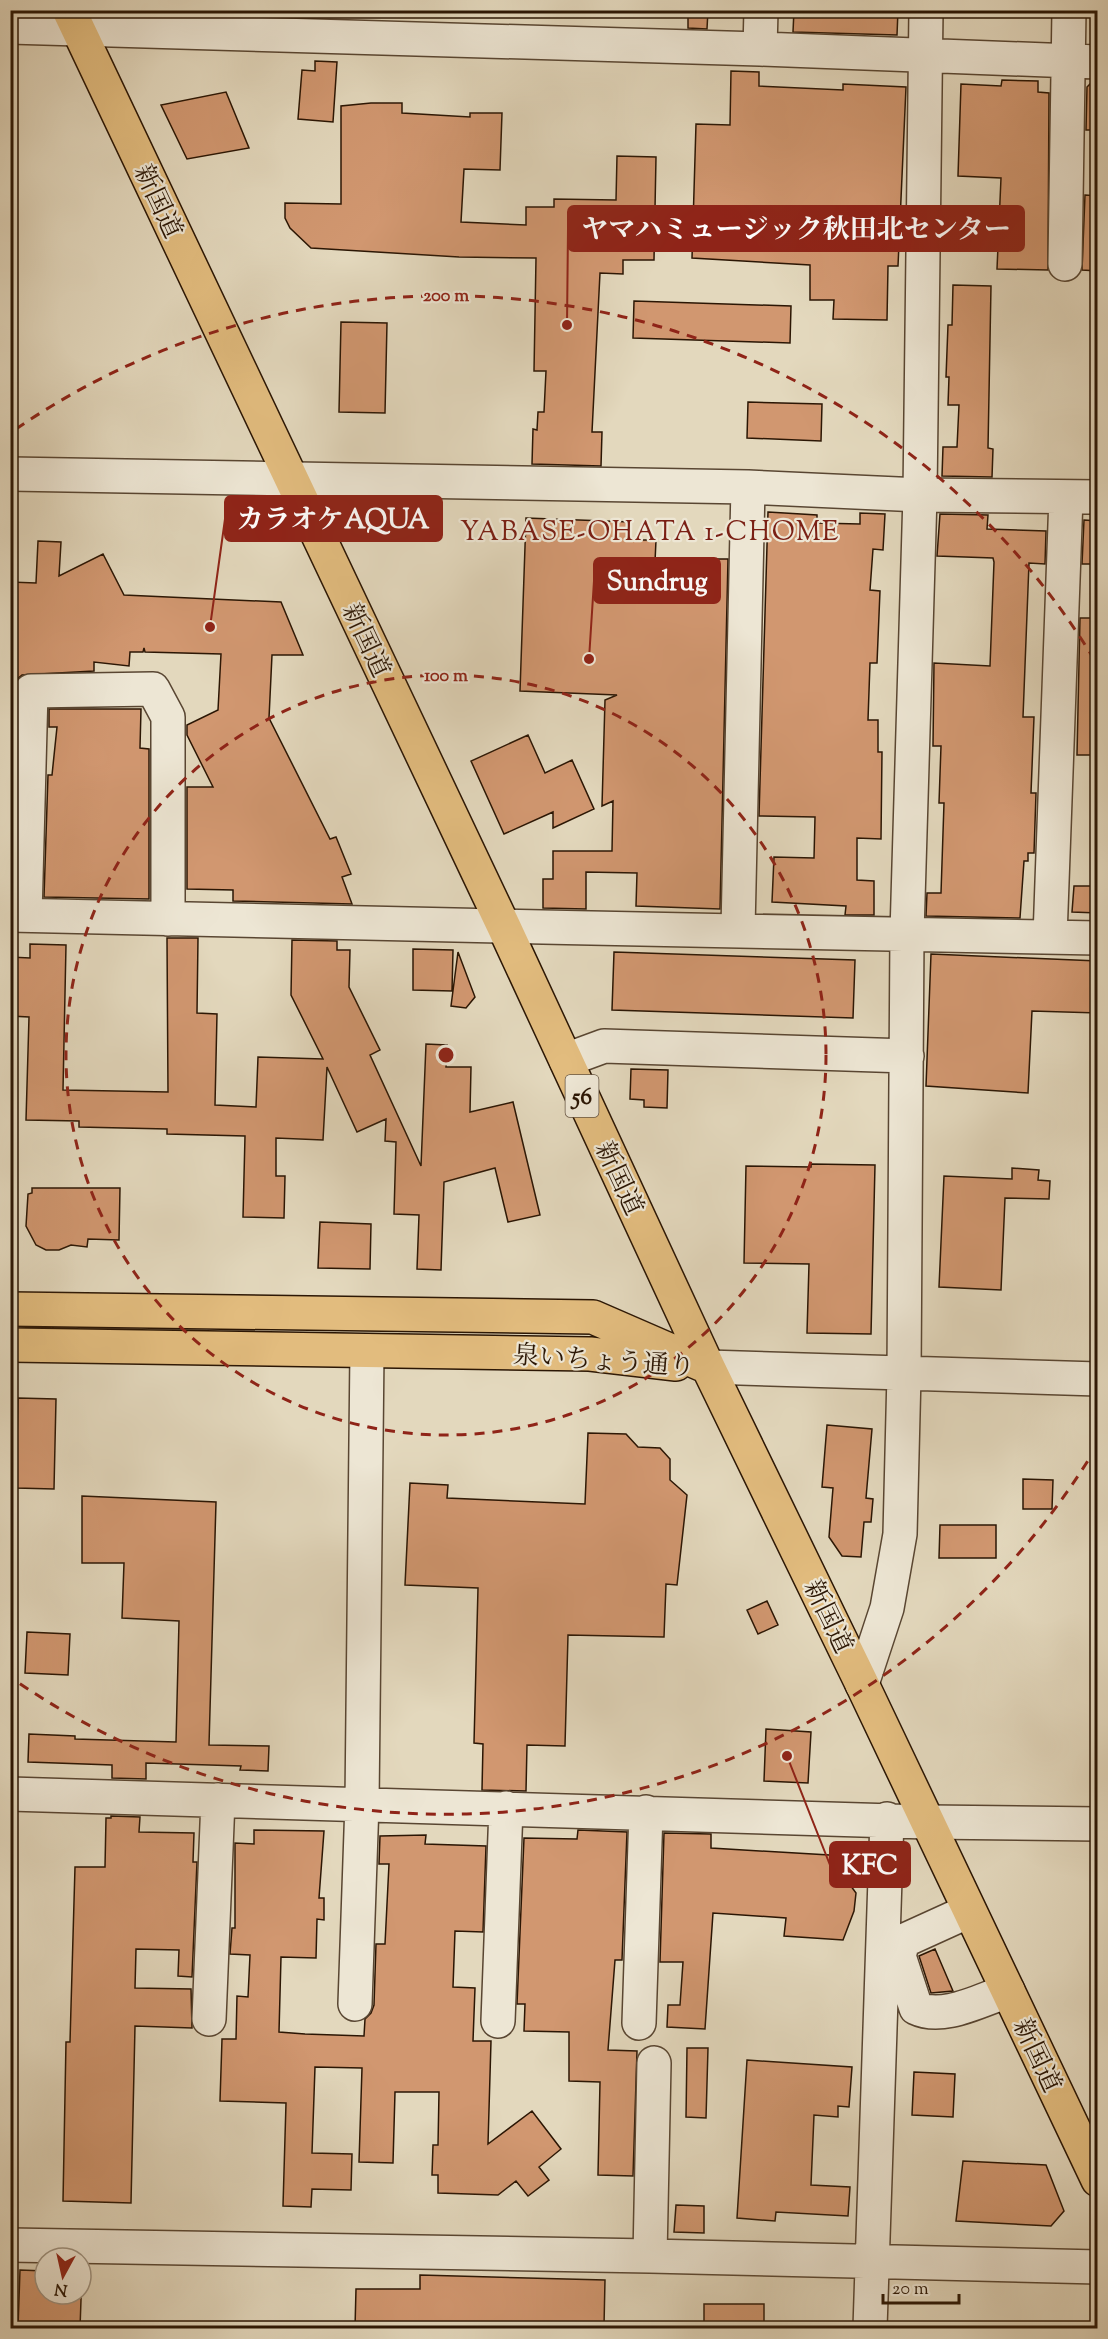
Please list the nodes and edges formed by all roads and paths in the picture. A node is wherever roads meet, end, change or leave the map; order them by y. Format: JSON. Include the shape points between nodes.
{"nodes":[{"id":1,"x":761,"y":10,"type":"edge"},
{"id":2,"x":926,"y":10,"type":"edge"},
{"id":3,"x":1069,"y":10,"type":"edge"},
{"id":4,"x":73,"y":19,"type":"edge"},
{"id":5,"x":158,"y":20,"type":"edge"},
{"id":6,"x":10,"y":27,"type":"edge"},
{"id":7,"x":760,"y":49,"type":"junction"},
{"id":8,"x":925,"y":56,"type":"junction"},
{"id":9,"x":1083,"y":62,"type":"edge"},
{"id":10,"x":1065,"y":264,"type":"dead end"},
{"id":11,"x":10,"y":474,"type":"edge"},
{"id":12,"x":290,"y":478,"type":"junction"},
{"id":13,"x":748,"y":487,"type":"junction"},
{"id":14,"x":920,"y":495,"type":"junction"},
{"id":15,"x":1082,"y":497,"type":"edge"},
{"id":16,"x":18,"y":915,"type":"edge"},
{"id":17,"x":168,"y":919,"type":"junction"},
{"id":18,"x":504,"y":927,"type":"junction"},
{"id":19,"x":738,"y":929,"type":"junction"},
{"id":20,"x":908,"y":933,"type":"junction"},
{"id":21,"x":1050,"y":937,"type":"junction"},
{"id":22,"x":1098,"y":938,"type":"edge"},
{"id":23,"x":907,"y":1056,"type":"junction"},
{"id":24,"x":566,"y":1060,"type":"junction"},
{"id":25,"x":10,"y":1309,"type":"edge"},
{"id":26,"x":10,"y":1345,"type":"edge"},
{"id":27,"x":367,"y":1351,"type":"junction"},
{"id":28,"x":708,"y":1367,"type":"junction"},
{"id":29,"x":904,"y":1374,"type":"junction"},
{"id":30,"x":1098,"y":1379,"type":"edge"},
{"id":31,"x":862,"y":1684,"type":"junction"},
{"id":32,"x":10,"y":1794,"type":"edge"},
{"id":33,"x":218,"y":1800,"type":"junction"},
{"id":34,"x":362,"y":1803,"type":"junction"},
{"id":35,"x":506,"y":1808,"type":"junction"},
{"id":36,"x":646,"y":1812,"type":"junction"},
{"id":37,"x":887,"y":1819,"type":"junction"},
{"id":38,"x":927,"y":1822,"type":"junction"},
{"id":39,"x":1098,"y":1824,"type":"edge"},
{"id":40,"x":969,"y":1911,"type":"junction"},
{"id":41,"x":1008,"y":1991,"type":"junction"},
{"id":42,"x":355,"y":2004,"type":"dead end"},
{"id":43,"x":209,"y":2019,"type":"dead end"},
{"id":44,"x":498,"y":2021,"type":"dead end"},
{"id":45,"x":639,"y":2023,"type":"dead end"},
{"id":46,"x":654,"y":2062,"type":"dead end"},
{"id":47,"x":1098,"y":2180,"type":"edge"},
{"id":48,"x":10,"y":2246,"type":"edge"},
{"id":49,"x":650,"y":2256,"type":"junction"},
{"id":50,"x":872,"y":2261,"type":"junction"},
{"id":51,"x":1098,"y":2267,"type":"edge"},
{"id":52,"x":870,"y":2328,"type":"edge"}],
"edges":[{"from":1,"to":7,"type":"street"},
{"from":2,"to":8,"type":"street"},
{"from":3,"to":9,"type":"street"},
{"from":4,"to":5,"type":"street"},
{"from":4,"to":6,"type":"street"},
{"from":4,"to":12,"type":"main road","name":"新国道","number":"56"},
{"from":5,"to":7,"type":"street"},
{"from":7,"to":8,"type":"street"},
{"from":8,"to":9,"type":"street"},
{"from":8,"to":14,"type":"street"},
{"from":9,"to":10,"type":"street"},
{"from":11,"to":12,"type":"street"},
{"from":12,"to":13,"type":"street"},
{"from":12,"to":18,"type":"main road","name":"新国道","number":"56"},
{"from":13,"to":14,"type":"street"},
{"from":13,"to":19,"type":"street"},
{"from":14,"to":15,"type":"street"},
{"from":14,"to":20,"type":"street"},
{"from":15,"to":21,"type":"street"},
{"from":16,"to":17,"type":"street"},
{"from":16,"to":17,"type":"street","via":[[31,691],[153,689],[168,717]]},
{"from":17,"to":18,"type":"street"},
{"from":18,"to":19,"type":"street"},
{"from":18,"to":24,"type":"main road","name":"新国道","number":"56"},
{"from":19,"to":20,"type":"street"},
{"from":20,"to":21,"type":"street"},
{"from":20,"to":23,"type":"street"},
{"from":21,"to":22,"type":"street"},
{"from":23,"to":24,"type":"street","via":[[604,1046]]},
{"from":23,"to":29,"type":"street"},
{"from":24,"to":28,"type":"main road","name":"新国道","number":"56"},
{"from":25,"to":28,"type":"main road","name":"泉いちょう通り","via":[[593,1317]]},
{"from":26,"to":27,"type":"main road","name":"泉いちょう通り"},
{"from":27,"to":28,"type":"main road","name":"泉いちょう通り","via":[[590,1354]]},
{"from":27,"to":34,"type":"street"},
{"from":28,"to":29,"type":"street"},
{"from":28,"to":31,"type":"main road","name":"新国道","number":"56"},
{"from":29,"to":30,"type":"street"},
{"from":29,"to":31,"type":"street","via":[[900,1534],[887,1608]]},
{"from":31,"to":38,"type":"main road","name":"新国道","number":"56"},
{"from":32,"to":33,"type":"street"},
{"from":33,"to":34,"type":"street"},
{"from":33,"to":43,"type":"street"},
{"from":34,"to":35,"type":"street"},
{"from":34,"to":42,"type":"street"},
{"from":35,"to":36,"type":"street"},
{"from":35,"to":44,"type":"street"},
{"from":36,"to":37,"type":"street"},
{"from":36,"to":45,"type":"street"},
{"from":37,"to":38,"type":"street"},
{"from":37,"to":50,"type":"street"},
{"from":38,"to":39,"type":"street"},
{"from":38,"to":40,"type":"main road","name":"新国道","number":"56"},
{"from":40,"to":41,"type":"main road","name":"新国道","number":"56"},
{"from":40,"to":41,"type":"street","via":[[903,1941],[899,1956],[916,2008],[941,2013]]},
{"from":41,"to":47,"type":"main road","name":"新国道","number":"56"},
{"from":46,"to":49,"type":"street"},
{"from":48,"to":49,"type":"street"},
{"from":49,"to":50,"type":"street"},
{"from":50,"to":51,"type":"street"},
{"from":50,"to":52,"type":"street"}]}
